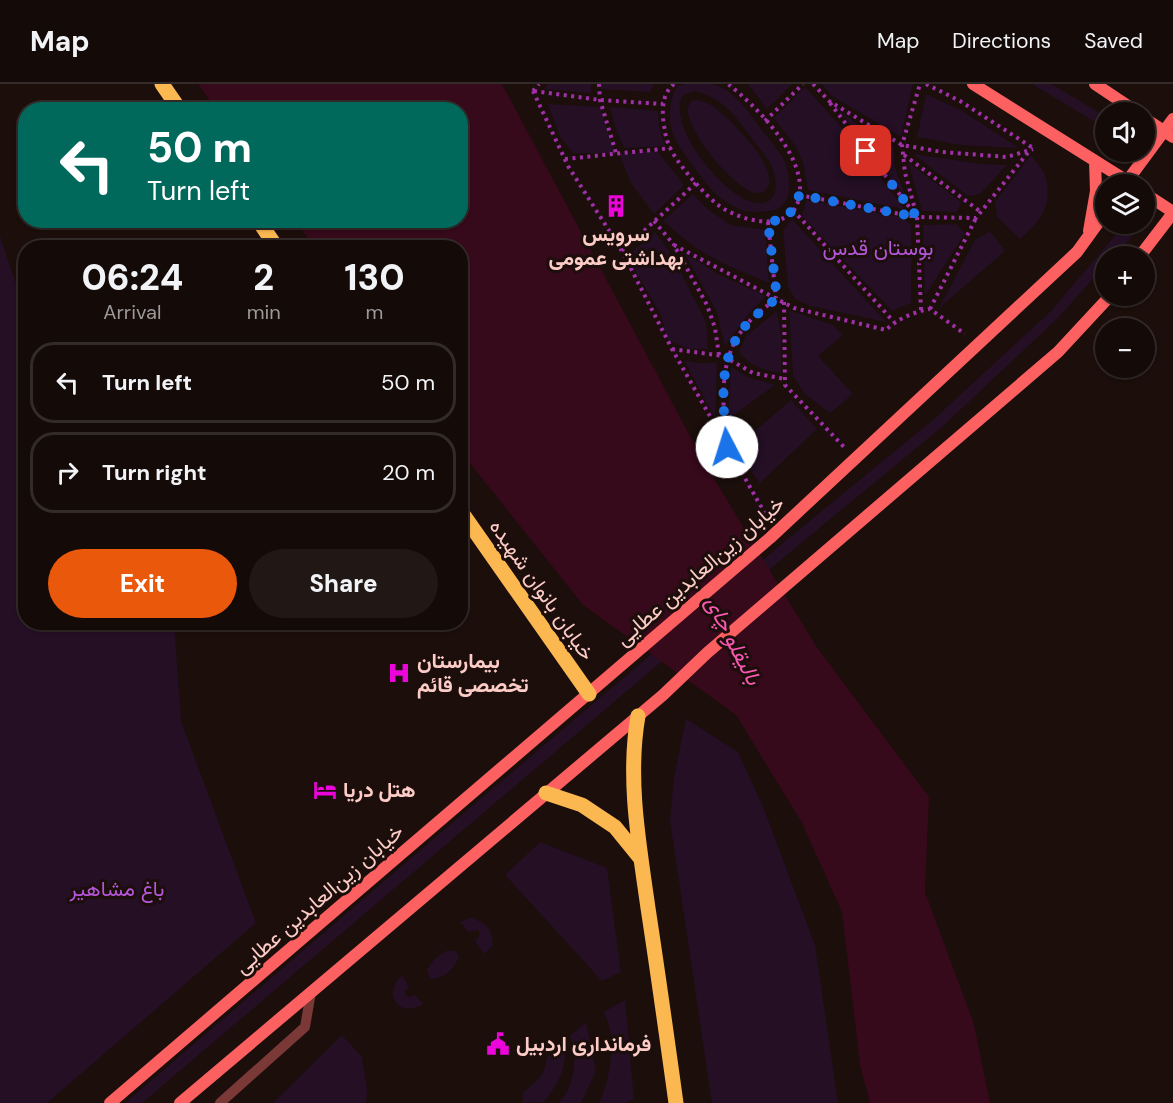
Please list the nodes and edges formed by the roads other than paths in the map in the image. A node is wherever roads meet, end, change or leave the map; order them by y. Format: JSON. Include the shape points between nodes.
{"nodes":[{"id":1,"x":162,"y":84,"type":"edge"},
{"id":2,"x":973,"y":84,"type":"edge"},
{"id":3,"x":1095,"y":84,"type":"edge"},
{"id":4,"x":174,"y":102,"type":"edge"},
{"id":5,"x":1122,"y":102,"type":"edge"},
{"id":6,"x":1173,"y":119,"type":"edge"},
{"id":7,"x":1155,"y":125,"type":"edge"},
{"id":8,"x":1168,"y":134,"type":"edge"},
{"id":9,"x":1095,"y":161,"type":"edge"},
{"id":10,"x":1095,"y":162,"type":"edge"},
{"id":11,"x":1096,"y":162,"type":"edge"},
{"id":12,"x":1114,"y":174,"type":"edge"},
{"id":13,"x":1135,"y":174,"type":"edge"},
{"id":14,"x":1155,"y":200,"type":"edge"},
{"id":15,"x":1173,"y":212,"type":"edge"},
{"id":16,"x":1095,"y":227,"type":"edge"},
{"id":17,"x":1083,"y":244,"type":"junction"},
{"id":18,"x":1148,"y":246,"type":"edge"},
{"id":19,"x":1101,"y":306,"type":"edge"},
{"id":20,"x":468,"y":521,"type":"edge"},
{"id":21,"x":589,"y":694,"type":"junction"},
{"id":22,"x":638,"y":716,"type":"junction"},
{"id":23,"x":546,"y":793,"type":"junction"},
{"id":24,"x":641,"y":859,"type":"junction"},
{"id":25,"x":311,"y":992,"type":"junction"},
{"id":26,"x":110,"y":1103,"type":"edge"},
{"id":27,"x":180,"y":1103,"type":"edge"},
{"id":28,"x":220,"y":1103,"type":"edge"},
{"id":29,"x":676,"y":1103,"type":"edge"}],
"edges":[{"from":1,"to":4,"type":"main road"},
{"from":2,"to":9,"type":"main road"},
{"from":3,"to":5,"type":"main road"},
{"from":6,"to":8,"type":"main road"},
{"from":7,"to":8,"type":"main road"},
{"from":8,"to":13,"type":"main road"},
{"from":10,"to":17,"type":"main road","via":[[1095,204]]},
{"from":11,"to":12,"type":"main road"},
{"from":14,"to":15,"type":"main road"},
{"from":15,"to":18,"type":"main road"},
{"from":16,"to":17,"type":"main road","name":"خیابان زین‌العابدین عطایی"},
{"from":17,"to":21,"type":"main road","name":"خیابان زین‌العابدین عطایی","via":[[773,535]]},
{"from":19,"to":22,"type":"main road","via":[[1058,352]]},
{"from":20,"to":21,"type":"main road","name":"خیابان بانوان شهیده"},
{"from":21,"to":26,"type":"main road","name":"خیابان زین‌العابدین عطایی"},
{"from":22,"to":23,"type":"main road"},
{"from":22,"to":24,"type":"main road","via":[[632,771]]},
{"from":23,"to":24,"type":"main road","via":[[582,805],[615,827]]},
{"from":23,"to":25,"type":"main road"},
{"from":24,"to":29,"type":"main road"},
{"from":25,"to":27,"type":"main road"},
{"from":25,"to":28,"type":"lane","via":[[305,1027]]}]}
